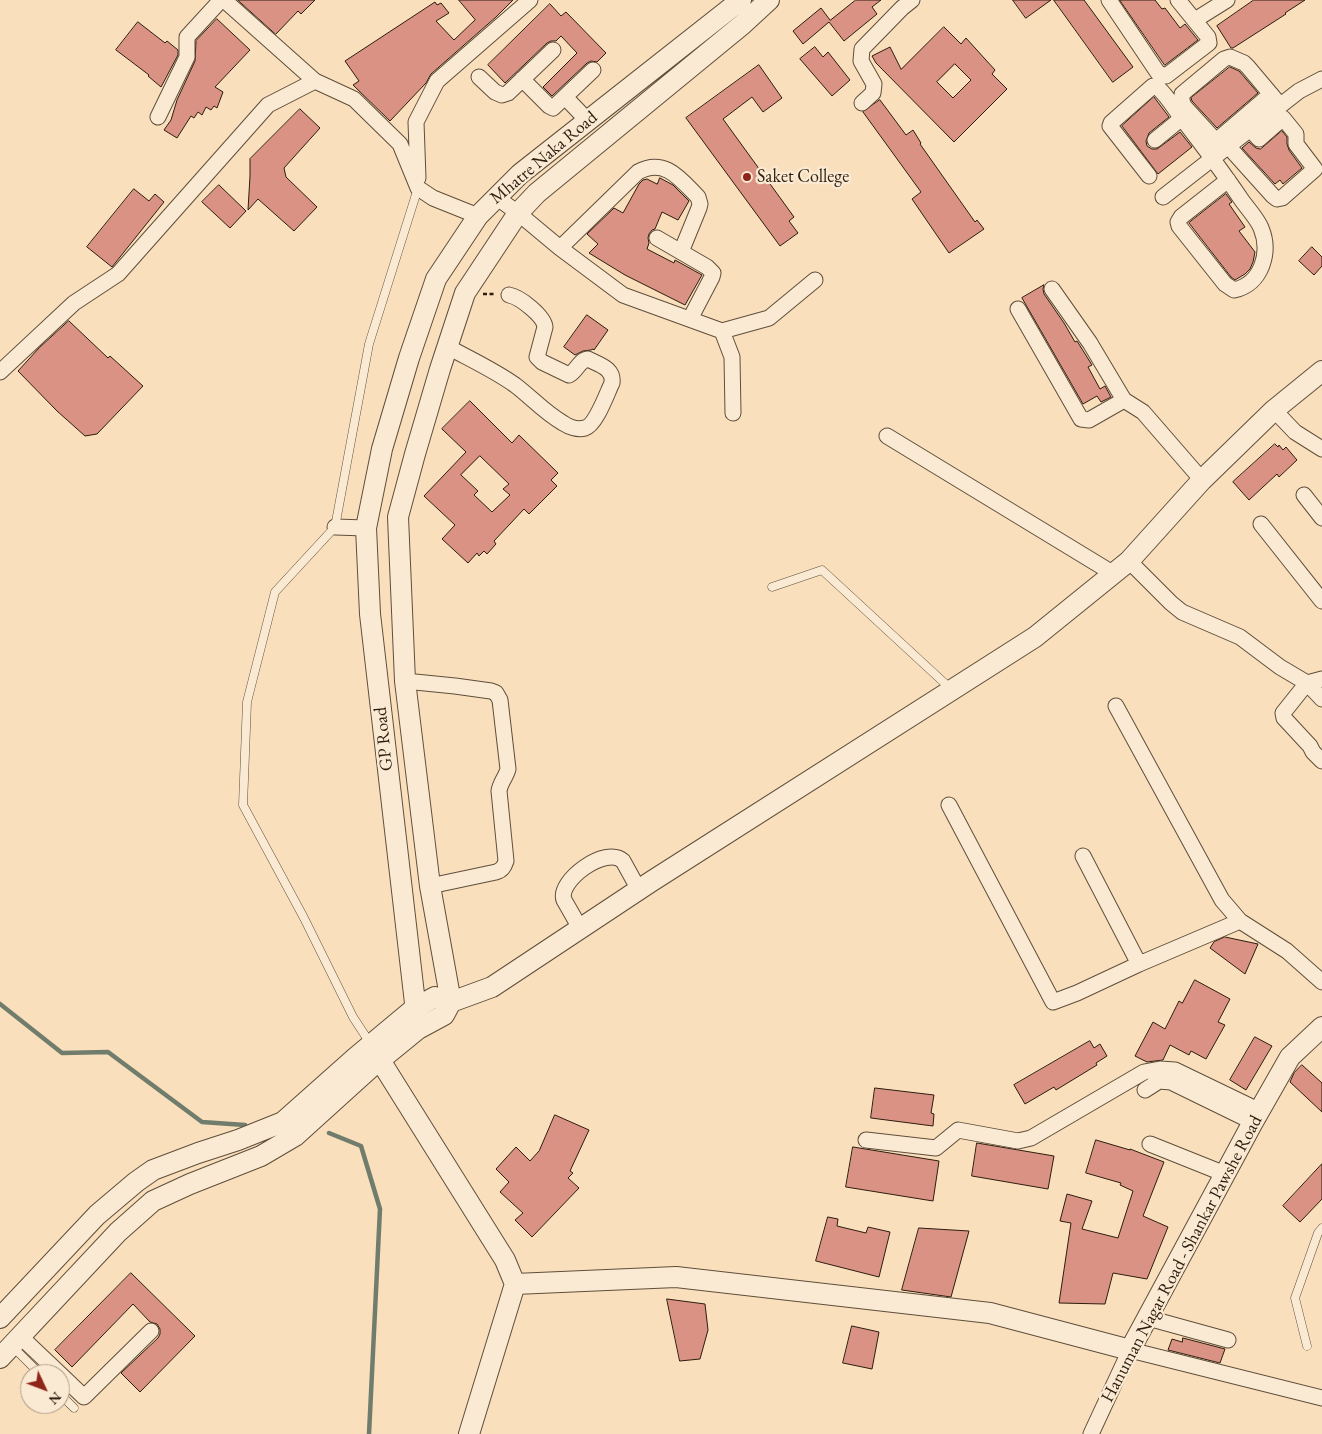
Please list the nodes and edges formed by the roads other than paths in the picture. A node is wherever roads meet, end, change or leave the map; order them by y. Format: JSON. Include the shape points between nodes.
{"nodes":[{"id":1,"x":223,"y":0,"type":"edge"},
{"id":2,"x":530,"y":0,"type":"edge"},
{"id":3,"x":769,"y":0,"type":"edge"},
{"id":4,"x":1110,"y":0,"type":"edge"},
{"id":5,"x":1178,"y":0,"type":"edge"},
{"id":6,"x":1227,"y":0,"type":"edge"},
{"id":7,"x":903,"y":3,"type":"edge"},
{"id":8,"x":739,"y":11,"type":"edge"},
{"id":9,"x":1195,"y":20,"type":"junction"},
{"id":10,"x":553,"y":50,"type":"dead end"},
{"id":11,"x":593,"y":70,"type":"dead end"},
{"id":12,"x":479,"y":77,"type":"dead end"},
{"id":13,"x":522,"y":79,"type":"junction"},
{"id":14,"x":1322,"y":79,"type":"edge"},
{"id":15,"x":315,"y":81,"type":"junction"},
{"id":16,"x":565,"y":97,"type":"junction"},
{"id":17,"x":1275,"y":100,"type":"junction"},
{"id":18,"x":862,"y":103,"type":"dead end"},
{"id":19,"x":158,"y":117,"type":"dead end"},
{"id":20,"x":1182,"y":118,"type":"junction"},
{"id":21,"x":588,"y":120,"type":"junction"},
{"id":22,"x":1250,"y":129,"type":"junction"},
{"id":23,"x":1155,"y":140,"type":"dead end"},
{"id":24,"x":1228,"y":146,"type":"junction"},
{"id":25,"x":1213,"y":158,"type":"junction"},
{"id":26,"x":1149,"y":176,"type":"dead end"},
{"id":27,"x":1228,"y":180,"type":"junction"},
{"id":28,"x":418,"y":188,"type":"junction"},
{"id":29,"x":496,"y":197,"type":"junction"},
{"id":30,"x":1162,"y":197,"type":"dead end"},
{"id":31,"x":518,"y":213,"type":"junction"},
{"id":32,"x":478,"y":216,"type":"junction"},
{"id":33,"x":657,"y":238,"type":"dead end"},
{"id":34,"x":560,"y":248,"type":"junction"},
{"id":35,"x":681,"y":252,"type":"junction"},
{"id":36,"x":814,"y":280,"type":"dead end"},
{"id":37,"x":1052,"y":289,"type":"dead end"},
{"id":38,"x":509,"y":294,"type":"road end"},
{"id":39,"x":1018,"y":309,"type":"dead end"},
{"id":40,"x":690,"y":319,"type":"junction"},
{"id":41,"x":722,"y":331,"type":"junction"},
{"id":42,"x":448,"y":347,"type":"junction"},
{"id":43,"x":409,"y":358,"type":"junction"},
{"id":44,"x":440,"y":368,"type":"junction"},
{"id":45,"x":1322,"y":371,"type":"edge"},
{"id":46,"x":0,"y":372,"type":"edge"},
{"id":47,"x":1124,"y":400,"type":"junction"},
{"id":48,"x":1274,"y":410,"type":"junction"},
{"id":49,"x":733,"y":413,"type":"dead end"},
{"id":50,"x":887,"y":436,"type":"dead end"},
{"id":51,"x":382,"y":449,"type":"junction"},
{"id":52,"x":1322,"y":449,"type":"edge"},
{"id":53,"x":415,"y":454,"type":"junction"},
{"id":54,"x":1202,"y":480,"type":"junction"},
{"id":55,"x":1304,"y":495,"type":"dead end"},
{"id":56,"x":1322,"y":518,"type":"edge"},
{"id":57,"x":1261,"y":524,"type":"dead end"},
{"id":58,"x":335,"y":528,"type":"junction"},
{"id":59,"x":366,"y":528,"type":"junction"},
{"id":60,"x":1129,"y":561,"type":"junction"},
{"id":61,"x":1114,"y":574,"type":"junction"},
{"id":62,"x":772,"y":587,"type":"dead end"},
{"id":63,"x":1322,"y":601,"type":"edge"},
{"id":64,"x":405,"y":681,"type":"junction"},
{"id":65,"x":1315,"y":681,"type":"edge"},
{"id":66,"x":952,"y":690,"type":"junction"},
{"id":67,"x":1322,"y":699,"type":"edge"},
{"id":68,"x":1116,"y":706,"type":"dead end"},
{"id":69,"x":1322,"y":761,"type":"edge"},
{"id":70,"x":949,"y":805,"type":"dead end"},
{"id":71,"x":1083,"y":856,"type":"dead end"},
{"id":72,"x":430,"y":886,"type":"junction"},
{"id":73,"x":639,"y":890,"type":"junction"},
{"id":74,"x":1240,"y":921,"type":"junction"},
{"id":75,"x":580,"y":928,"type":"junction"},
{"id":76,"x":1139,"y":964,"type":"junction"},
{"id":77,"x":1322,"y":982,"type":"edge"},
{"id":78,"x":452,"y":1002,"type":"junction"},
{"id":79,"x":415,"y":1008,"type":"junction"},
{"id":80,"x":1322,"y":1027,"type":"edge"},
{"id":81,"x":418,"y":1029,"type":"junction"},
{"id":82,"x":376,"y":1053,"type":"junction"},
{"id":83,"x":1145,"y":1090,"type":"dead end"},
{"id":84,"x":1257,"y":1116,"type":"junction"},
{"id":85,"x":866,"y":1140,"type":"dead end"},
{"id":86,"x":1150,"y":1144,"type":"dead end"},
{"id":87,"x":1225,"y":1174,"type":"junction"},
{"id":88,"x":136,"y":1182,"type":"junction"},
{"id":89,"x":153,"y":1201,"type":"junction"},
{"id":90,"x":1322,"y":1228,"type":"edge"},
{"id":91,"x":515,"y":1284,"type":"junction"},
{"id":92,"x":0,"y":1318,"type":"edge"},
{"id":93,"x":1148,"y":1318,"type":"junction"},
{"id":94,"x":151,"y":1331,"type":"dead end"},
{"id":95,"x":1228,"y":1340,"type":"dead end"},
{"id":96,"x":8,"y":1344,"type":"edge"},
{"id":97,"x":1307,"y":1346,"type":"dead end"},
{"id":98,"x":1130,"y":1350,"type":"junction"},
{"id":99,"x":29,"y":1364,"type":"edge"},
{"id":100,"x":43,"y":1364,"type":"edge"},
{"id":101,"x":70,"y":1384,"type":"edge"},
{"id":102,"x":1322,"y":1398,"type":"edge"},
{"id":103,"x":70,"y":1404,"type":"edge"},
{"id":104,"x":74,"y":1408,"type":"dead end"},
{"id":105,"x":469,"y":1434,"type":"edge"},
{"id":106,"x":1091,"y":1434,"type":"edge"}],
"edges":[{"from":1,"to":15,"type":"street"},
{"from":1,"to":19,"type":"street","via":[[187,37],[187,57]]},
{"from":2,"to":28,"type":"street","via":[[437,82],[416,122]]},
{"from":3,"to":8,"type":"street","name":"Mhatre Naka Road"},
{"from":4,"to":9,"type":"street","via":[[1158,73],[1166,76],[1209,43]]},
{"from":5,"to":9,"type":"street"},
{"from":6,"to":9,"type":"street"},
{"from":7,"to":18,"type":"street","via":[[862,49],[861,61],[874,84],[872,93]]},
{"from":8,"to":21,"type":"street","name":"Mhatre Naka Road"},
{"from":8,"to":31,"type":"street","name":"Mhatre Naka Road"},
{"from":10,"to":13,"type":"street"},
{"from":11,"to":16,"type":"street"},
{"from":12,"to":13,"type":"street","via":[[502,95]]},
{"from":13,"to":16,"type":"street","via":[[551,108]]},
{"from":14,"to":17,"type":"street"},
{"from":15,"to":28,"type":"street","via":[[354,99],[400,144]]},
{"from":15,"to":46,"type":"street","via":[[268,105],[118,274],[74,304]]},
{"from":16,"to":21,"type":"street"},
{"from":17,"to":17,"type":"street","via":[[1244,64],[1230,57],[1181,98],[1184,106],[1216,141]]},
{"from":17,"to":22,"type":"street"},
{"from":20,"to":23,"type":"street"},
{"from":20,"to":25,"type":"street"},
{"from":20,"to":26,"type":"street","via":[[1153,86],[1110,123]]},
{"from":21,"to":29,"type":"street","name":"Mhatre Naka Road"},
{"from":22,"to":24,"type":"street"},
{"from":22,"to":24,"type":"street","via":[[1259,139],[1283,118],[1296,134],[1296,144],[1315,167],[1314,170],[1277,199]]},
{"from":24,"to":25,"type":"street"},
{"from":25,"to":27,"type":"street"},
{"from":25,"to":30,"type":"street"},
{"from":27,"to":27,"type":"street","via":[[1261,228],[1264,246],[1260,272],[1234,290],[1225,284],[1178,222],[1180,217]]},
{"from":28,"to":32,"type":"street","via":[[433,198]]},
{"from":28,"to":58,"type":"lane","via":[[369,344]]},
{"from":29,"to":31,"type":"street"},
{"from":29,"to":32,"type":"street","name":"Mhatre Naka Road"},
{"from":31,"to":34,"type":"street"},
{"from":31,"to":42,"type":"street","name":"Mhatre Naka Road","via":[[465,293]]},
{"from":32,"to":43,"type":"street","name":"Mhatre Naka Road","via":[[436,279]]},
{"from":33,"to":35,"type":"street"},
{"from":34,"to":35,"type":"street","via":[[638,172],[656,166],[675,174],[700,201]]},
{"from":34,"to":40,"type":"street","via":[[622,295]]},
{"from":35,"to":40,"type":"street","via":[[713,273]]},
{"from":36,"to":41,"type":"street","via":[[769,318]]},
{"from":37,"to":47,"type":"street"},
{"from":38,"to":42,"type":"street","via":[[517,297],[545,322],[537,357],[542,362],[569,375],[588,359],[611,372],[612,383],[588,426],[574,428],[564,424],[510,382]]},
{"from":39,"to":47,"type":"street","via":[[1081,419],[1089,420]]},
{"from":40,"to":41,"type":"street"},
{"from":41,"to":49,"type":"street","via":[[732,357]]},
{"from":42,"to":44,"type":"street","name":"Mhatre Naka Road"},
{"from":43,"to":44,"type":"street"},
{"from":43,"to":51,"type":"street","name":"Mhatre Naka Road"},
{"from":44,"to":53,"type":"street","name":"Mhatre Naka Road"},
{"from":45,"to":48,"type":"street"},
{"from":47,"to":54,"type":"street","via":[[1143,412]]},
{"from":48,"to":52,"type":"street","via":[[1295,432]]},
{"from":48,"to":54,"type":"street"},
{"from":50,"to":61,"type":"street"},
{"from":51,"to":53,"type":"street"},
{"from":51,"to":59,"type":"street","name":"GP Road"},
{"from":53,"to":64,"type":"street","name":"GP Road","via":[[398,517]]},
{"from":54,"to":60,"type":"street"},
{"from":55,"to":56,"type":"street"},
{"from":57,"to":63,"type":"street"},
{"from":58,"to":59,"type":"street"},
{"from":58,"to":82,"type":"lane","via":[[275,592],[247,702],[243,805],[353,1017]]},
{"from":59,"to":79,"type":"street","name":"GP Road","via":[[372,624]]},
{"from":60,"to":61,"type":"street"},
{"from":60,"to":65,"type":"street","via":[[1182,612],[1240,637],[1280,667]]},
{"from":61,"to":66,"type":"street","via":[[1035,638]]},
{"from":62,"to":66,"type":"lane","via":[[822,570]]},
{"from":64,"to":72,"type":"street","name":"GP Road"},
{"from":64,"to":72,"type":"street","via":[[491,691],[500,700],[508,769],[499,792],[505,866],[500,871]]},
{"from":65,"to":67,"type":"street"},
{"from":65,"to":69,"type":"street","via":[[1283,715]]},
{"from":66,"to":73,"type":"street"},
{"from":68,"to":74,"type":"street","via":[[1222,900]]},
{"from":70,"to":76,"type":"street","via":[[1053,1002]]},
{"from":71,"to":76,"type":"street"},
{"from":72,"to":78,"type":"street","name":"GP Road"},
{"from":73,"to":75,"type":"street"},
{"from":73,"to":75,"type":"street","via":[[624,861],[620,858],[598,859],[574,877],[564,891],[564,900]]},
{"from":74,"to":76,"type":"street"},
{"from":74,"to":77,"type":"street","via":[[1286,951]]},
{"from":75,"to":78,"type":"street","via":[[492,986]]},
{"from":78,"to":79,"type":"street","via":[[435,997]]},
{"from":78,"to":81,"type":"street","via":[[444,1015]]},
{"from":79,"to":81,"type":"street","name":"GP Road"},
{"from":79,"to":82,"type":"street"},
{"from":80,"to":84,"type":"street","name":"Hanuman Nagar Road - Shankar Pawshe Road","via":[[1290,1057]]},
{"from":81,"to":82,"type":"street"},
{"from":82,"to":88,"type":"street","via":[[283,1122],[153,1170]]},
{"from":82,"to":89,"type":"street","via":[[295,1136],[261,1156]]},
{"from":82,"to":91,"type":"street","via":[[505,1260]]},
{"from":83,"to":84,"type":"street","via":[[1160,1081],[1170,1082]]},
{"from":84,"to":85,"type":"street","via":[[1175,1070],[1160,1069],[1144,1072],[1030,1138],[1018,1141],[958,1130],[936,1148]]},
{"from":84,"to":87,"type":"street","name":"Hanuman Nagar Road - Shankar Pawshe Road"},
{"from":86,"to":87,"type":"street"},
{"from":87,"to":93,"type":"street","name":"Hanuman Nagar Road - Shankar Pawshe Road"},
{"from":88,"to":89,"type":"street"},
{"from":88,"to":92,"type":"street","via":[[97,1215]]},
{"from":89,"to":96,"type":"street","via":[[118,1232]]},
{"from":90,"to":97,"type":"lane","via":[[1295,1298]]},
{"from":91,"to":98,"type":"street","via":[[686,1278],[990,1313]]},
{"from":91,"to":105,"type":"street"},
{"from":93,"to":95,"type":"street"},
{"from":93,"to":98,"type":"street","name":"Hanuman Nagar Road - Shankar Pawshe Road"},
{"from":94,"to":101,"type":"street","via":[[84,1398]]},
{"from":96,"to":99,"type":"lane"},
{"from":96,"to":100,"type":"street"},
{"from":98,"to":102,"type":"street"},
{"from":98,"to":106,"type":"street","name":"Hanuman Nagar Road - Shankar Pawshe Road"},
{"from":103,"to":104,"type":"lane"}]}
